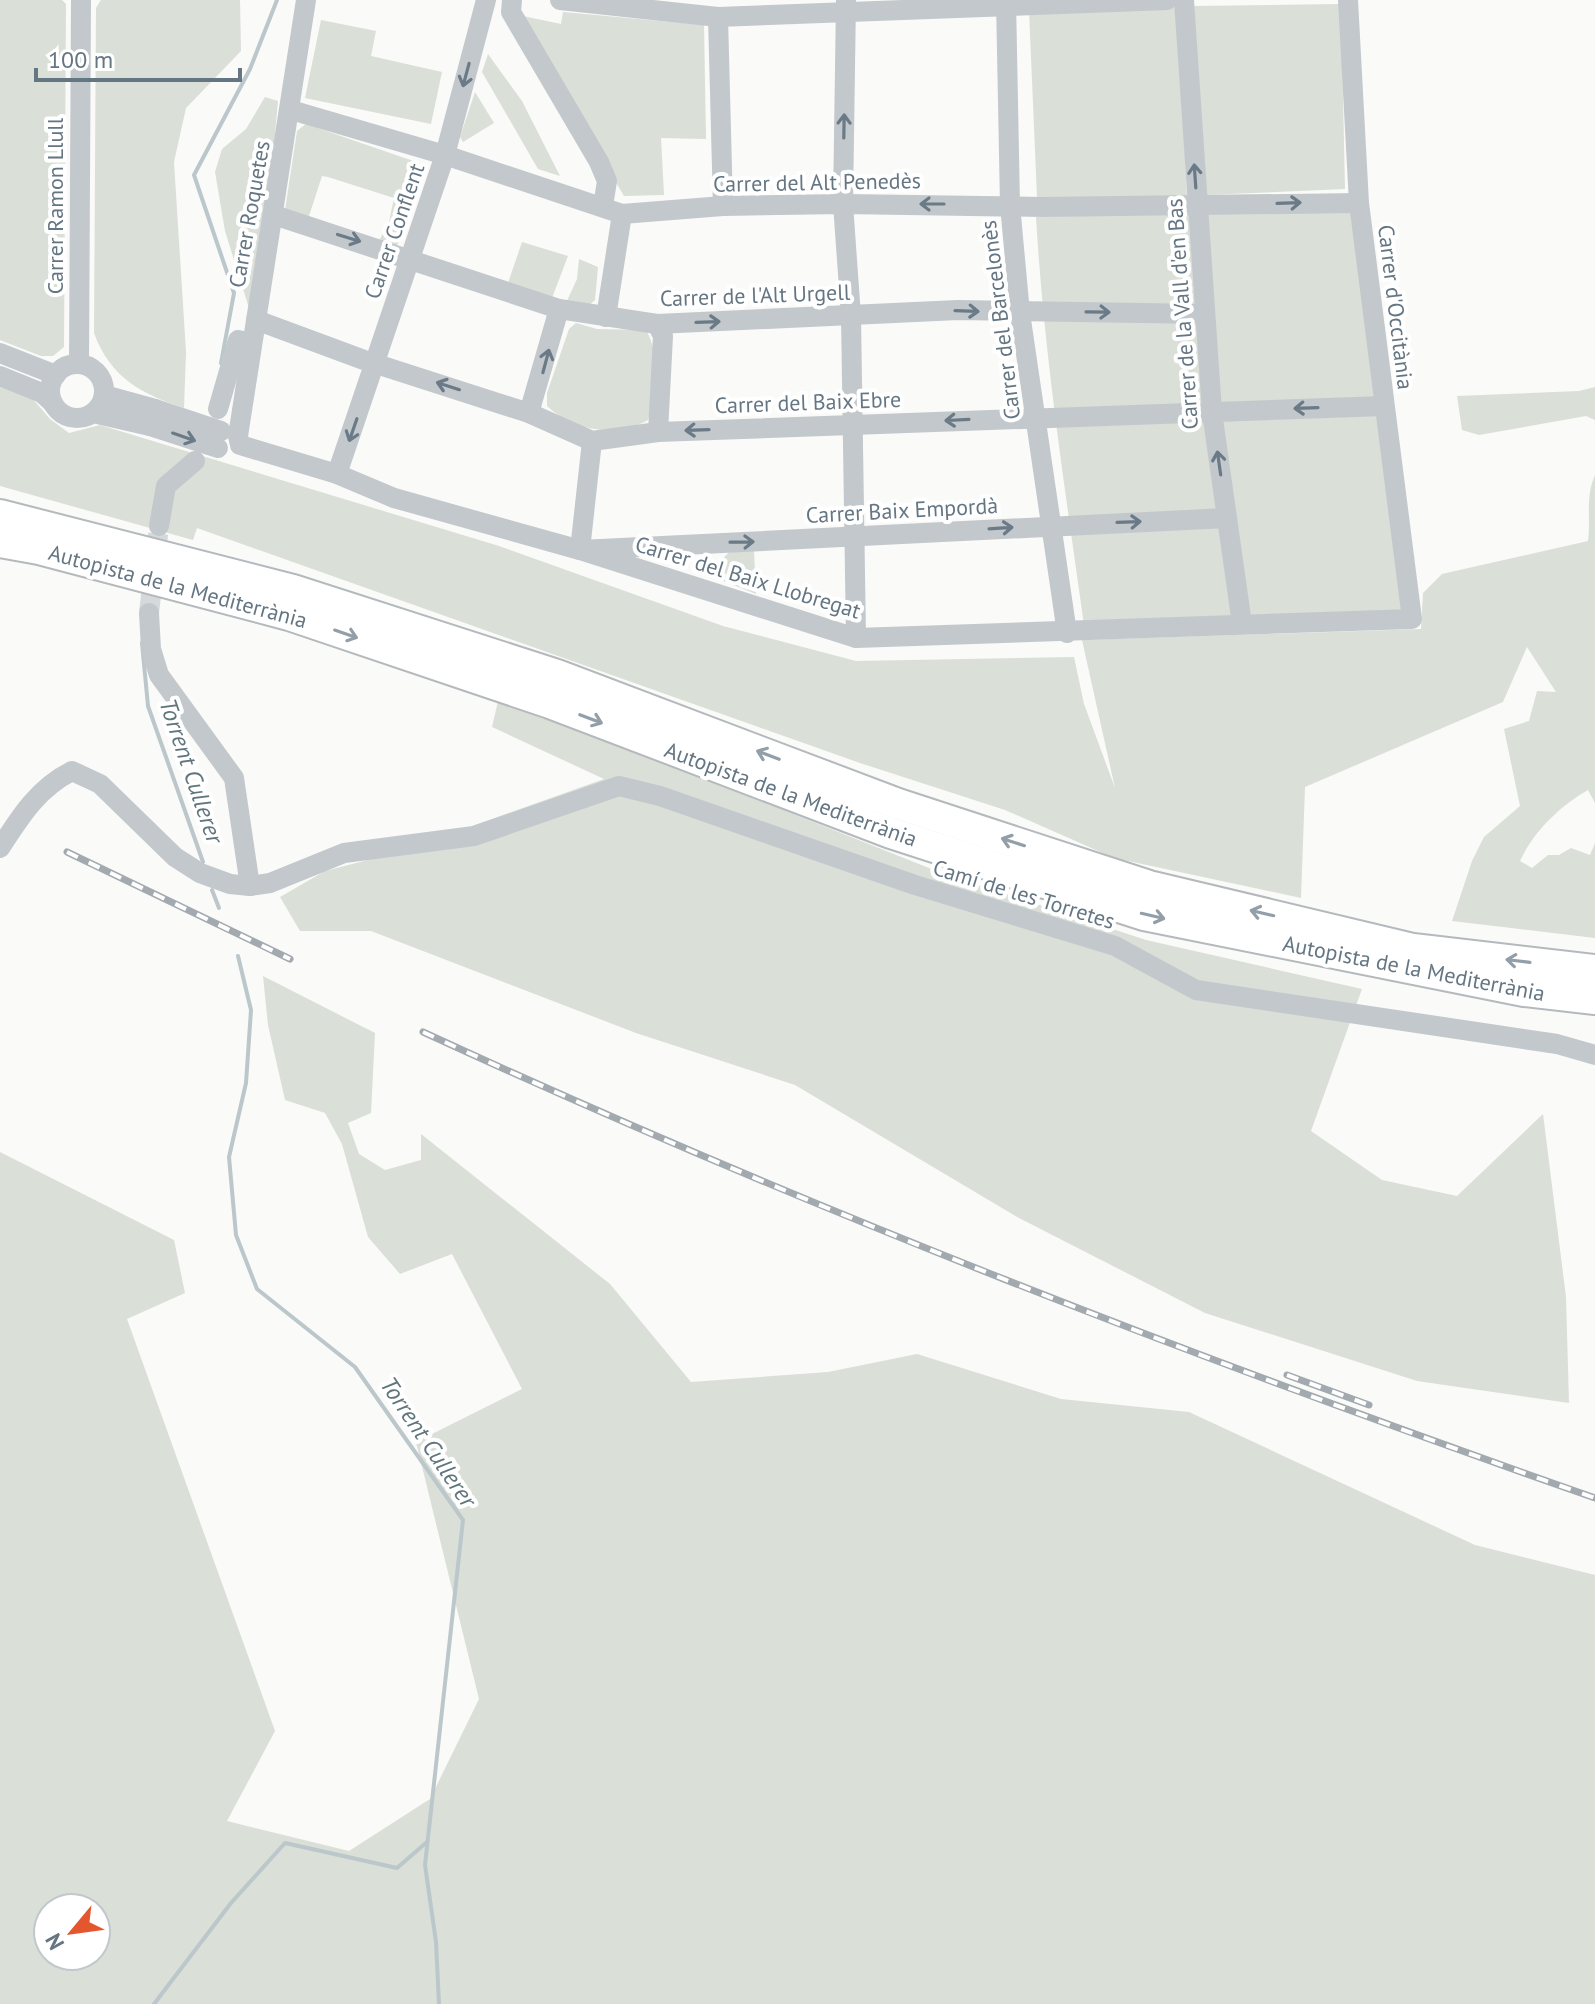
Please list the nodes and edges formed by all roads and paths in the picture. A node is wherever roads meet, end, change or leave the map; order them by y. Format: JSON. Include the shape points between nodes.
{"nodes":[{"id":1,"x":81,"y":0,"type":"edge"},
{"id":2,"x":306,"y":0,"type":"edge"},
{"id":3,"x":486,"y":0,"type":"edge"},
{"id":4,"x":512,"y":0,"type":"edge"},
{"id":5,"x":560,"y":0,"type":"edge"},
{"id":6,"x":1167,"y":0,"type":"edge"},
{"id":7,"x":1184,"y":0,"type":"edge"},
{"id":8,"x":1348,"y":0,"type":"edge"},
{"id":9,"x":1006,"y":2,"type":"edge"},
{"id":10,"x":636,"y":3,"type":"edge"},
{"id":11,"x":846,"y":6,"type":"edge"},
{"id":12,"x":718,"y":17,"type":"junction"},
{"id":13,"x":291,"y":110,"type":"junction"},
{"id":14,"x":445,"y":155,"type":"junction"},
{"id":15,"x":1359,"y":203,"type":"junction"},
{"id":16,"x":843,"y":204,"type":"junction"},
{"id":17,"x":1010,"y":205,"type":"junction"},
{"id":18,"x":723,"y":206,"type":"junction"},
{"id":19,"x":1197,"y":206,"type":"junction"},
{"id":20,"x":613,"y":210,"type":"junction"},
{"id":21,"x":274,"y":215,"type":"junction"},
{"id":22,"x":409,"y":257,"type":"junction"},
{"id":23,"x":559,"y":309,"type":"junction"},
{"id":24,"x":1020,"y":313,"type":"junction"},
{"id":25,"x":1205,"y":314,"type":"junction"},
{"id":26,"x":851,"y":316,"type":"junction"},
{"id":27,"x":606,"y":317,"type":"junction"},
{"id":28,"x":256,"y":320,"type":"junction"},
{"id":29,"x":657,"y":324,"type":"junction"},
{"id":30,"x":252,"y":343,"type":"junction"},
{"id":31,"x":0,"y":353,"type":"edge"},
{"id":32,"x":375,"y":363,"type":"junction"},
{"id":33,"x":79,"y":364,"type":"junction"},
{"id":34,"x":56,"y":375,"type":"junction"},
{"id":35,"x":0,"y":376,"type":"edge"},
{"id":36,"x":53,"y":403,"type":"junction"},
{"id":37,"x":98,"y":404,"type":"junction"},
{"id":38,"x":1384,"y":406,"type":"junction"},
{"id":39,"x":218,"y":409,"type":"dead end"},
{"id":40,"x":1212,"y":412,"type":"junction"},
{"id":41,"x":529,"y":413,"type":"junction"},
{"id":42,"x":1035,"y":417,"type":"junction"},
{"id":43,"x":854,"y":425,"type":"junction"},
{"id":44,"x":658,"y":432,"type":"junction"},
{"id":45,"x":236,"y":440,"type":"junction"},
{"id":46,"x":592,"y":441,"type":"junction"},
{"id":47,"x":195,"y":461,"type":"dead end"},
{"id":48,"x":337,"y":474,"type":"junction"},
{"id":49,"x":0,"y":515,"type":"edge"},
{"id":50,"x":1227,"y":518,"type":"junction"},
{"id":51,"x":1051,"y":524,"type":"junction"},
{"id":52,"x":159,"y":526,"type":"tunnel mouth"},
{"id":53,"x":855,"y":539,"type":"junction"},
{"id":54,"x":0,"y":542,"type":"edge"},
{"id":55,"x":580,"y":550,"type":"junction"},
{"id":56,"x":149,"y":613,"type":"tunnel mouth"},
{"id":57,"x":1412,"y":619,"type":"joint"},
{"id":58,"x":1242,"y":624,"type":"junction"},
{"id":59,"x":1067,"y":633,"type":"junction"},
{"id":60,"x":856,"y":638,"type":"junction"},
{"id":61,"x":0,"y":848,"type":"edge"},
{"id":62,"x":250,"y":886,"type":"junction"},
{"id":63,"x":1595,"y":970,"type":"edge"},
{"id":64,"x":1595,"y":999,"type":"edge"},
{"id":65,"x":1595,"y":1055,"type":"edge"}],
"edges":[{"from":1,"to":33,"type":"street","name":"Carrer Ramon Llull"},
{"from":2,"to":13,"type":"street","name":"Carrer Roquetes"},
{"from":3,"to":14,"type":"street","name":"Carrer Conflent","one_way":true},
{"from":4,"to":20,"type":"street","via":[[511,12],[599,162]]},
{"from":5,"to":10,"type":"street"},
{"from":6,"to":9,"type":"street"},
{"from":19,"to":7,"type":"street","name":"Carrer de la Vall d'en Bas","one_way":true},
{"from":8,"to":15,"type":"street","name":"Carrer d'Occitània"},
{"from":9,"to":11,"type":"street"},
{"from":9,"to":17,"type":"street","name":"Carrer del Barcelonès"},
{"from":10,"to":12,"type":"street"},
{"from":11,"to":12,"type":"street"},
{"from":16,"to":11,"type":"street","one_way":true},
{"from":12,"to":18,"type":"street"},
{"from":13,"to":14,"type":"street","name":"Carrer del Alt Penedès"},
{"from":13,"to":21,"type":"street","name":"Carrer Roquetes"},
{"from":14,"to":20,"type":"street","name":"Carrer del Alt Penedès"},
{"from":14,"to":22,"type":"street","name":"Carrer Conflent"},
{"from":19,"to":15,"type":"street","name":"Carrer del Alt Penedès","one_way":true},
{"from":15,"to":38,"type":"street","name":"Carrer d'Occitània"},
{"from":17,"to":16,"type":"street","name":"Carrer del Alt Penedès","one_way":true},
{"from":16,"to":18,"type":"street","name":"Carrer del Alt Penedès"},
{"from":16,"to":26,"type":"street"},
{"from":17,"to":19,"type":"street","name":"Carrer del Alt Penedès"},
{"from":17,"to":24,"type":"street","name":"Carrer del Barcelonès"},
{"from":18,"to":20,"type":"street","name":"Carrer del Alt Penedès"},
{"from":19,"to":25,"type":"street","name":"Carrer de la Vall d'en Bas"},
{"from":20,"to":27,"type":"street"},
{"from":21,"to":22,"type":"street","name":"Carrer de l'Alt Urgell","one_way":true},
{"from":21,"to":28,"type":"street","name":"Carrer Roquetes"},
{"from":22,"to":23,"type":"street","name":"Carrer de l'Alt Urgell"},
{"from":22,"to":32,"type":"street","name":"Carrer Conflent"},
{"from":23,"to":27,"type":"street","name":"Carrer de l'Alt Urgell"},
{"from":41,"to":23,"type":"street","one_way":true},
{"from":24,"to":25,"type":"street","name":"Carrer de l'Alt Urgell","one_way":true},
{"from":26,"to":24,"type":"street","name":"Carrer de l'Alt Urgell","one_way":true,"via":[[958,310]]},
{"from":24,"to":42,"type":"street","name":"Carrer del Barcelonès"},
{"from":25,"to":40,"type":"street","name":"Carrer de la Vall d'en Bas"},
{"from":29,"to":26,"type":"street","name":"Carrer de l'Alt Urgell","one_way":true},
{"from":26,"to":43,"type":"street"},
{"from":27,"to":29,"type":"street","name":"Carrer de l'Alt Urgell"},
{"from":28,"to":30,"type":"street","name":"Carrer Roquetes"},
{"from":28,"to":32,"type":"street"},
{"from":29,"to":44,"type":"street","via":[[663,336]]},
{"from":30,"to":39,"type":"street","via":[[238,340]]},
{"from":30,"to":45,"type":"street","name":"Carrer Roquetes"},
{"from":31,"to":34,"type":"street"},
{"from":41,"to":32,"type":"street","one_way":true},
{"from":32,"to":48,"type":"street","name":"Carrer Conflent","one_way":true},
{"from":33,"to":34,"type":"street"},
{"from":33,"to":37,"type":"street","via":[[95,371]]},
{"from":34,"to":36,"type":"street","via":[[50,388]]},
{"from":35,"to":36,"type":"street"},
{"from":36,"to":37,"type":"street","via":[[71,417]]},
{"from":37,"to":45,"type":"street","name":"Carrer del Baix Llobregat","bridge":true,"via":[[153,417],[218,448]]},
{"from":38,"to":40,"type":"street","name":"Carrer del Baix Ebre","one_way":true},
{"from":38,"to":57,"type":"street","name":"Carrer d'Occitània"},
{"from":40,"to":42,"type":"street","name":"Carrer del Baix Ebre"},
{"from":50,"to":40,"type":"street","name":"Carrer de la Vall d'en Bas","one_way":true},
{"from":41,"to":46,"type":"street"},
{"from":42,"to":43,"type":"street","name":"Carrer del Baix Ebre","one_way":true},
{"from":42,"to":51,"type":"street","name":"Carrer del Barcelonès"},
{"from":43,"to":44,"type":"street","name":"Carrer del Baix Ebre","one_way":true},
{"from":43,"to":53,"type":"street"},
{"from":44,"to":46,"type":"street","name":"Carrer del Baix Ebre"},
{"from":45,"to":48,"type":"street","name":"Carrer del Baix Llobregat"},
{"from":46,"to":55,"type":"street"},
{"from":47,"to":52,"type":"street","via":[[166,486]]},
{"from":48,"to":55,"type":"street","name":"Carrer del Baix Llobregat","via":[[394,498]]},
{"from":63,"to":49,"type":"highway","name":"Autopista de la Mediterrània","one_way":true,"via":[[1413,949],[1149,886],[898,804],[514,661],[293,590]]},
{"from":51,"to":50,"type":"street","name":"Carrer Baix Empordà","one_way":true},
{"from":50,"to":58,"type":"street","name":"Carrer de la Vall d'en Bas"},
{"from":53,"to":51,"type":"street","name":"Carrer Baix Empordà","one_way":true},
{"from":51,"to":59,"type":"street","name":"Carrer del Barcelonès"},
{"from":55,"to":53,"type":"street","name":"Carrer Baix Empordà","one_way":true},
{"from":53,"to":60,"type":"street"},
{"from":54,"to":64,"type":"highway","name":"Autopista de la Mediterrània","one_way":true,"via":[[289,615],[550,703],[891,833],[1144,915],[1509,989]]},
{"from":55,"to":60,"type":"street","name":"Carrer del Baix Llobregat"},
{"from":56,"to":62,"type":"street","via":[[159,675],[234,778]]},
{"from":57,"to":58,"type":"street","name":"Carrer del Baix Llobregat"},
{"from":58,"to":59,"type":"street","name":"Carrer del Baix Llobregat"},
{"from":59,"to":60,"type":"street","name":"Carrer del Baix Llobregat"},
{"from":61,"to":62,"type":"street","name":"Camí de les Torretes","via":[[24,810],[52,782],[77,772],[100,784],[175,857],[200,873]]},
{"from":62,"to":65,"type":"street","name":"Camí de les Torretes","via":[[344,853],[474,836],[619,786],[1115,946],[1196,990],[1557,1044]]}]}
